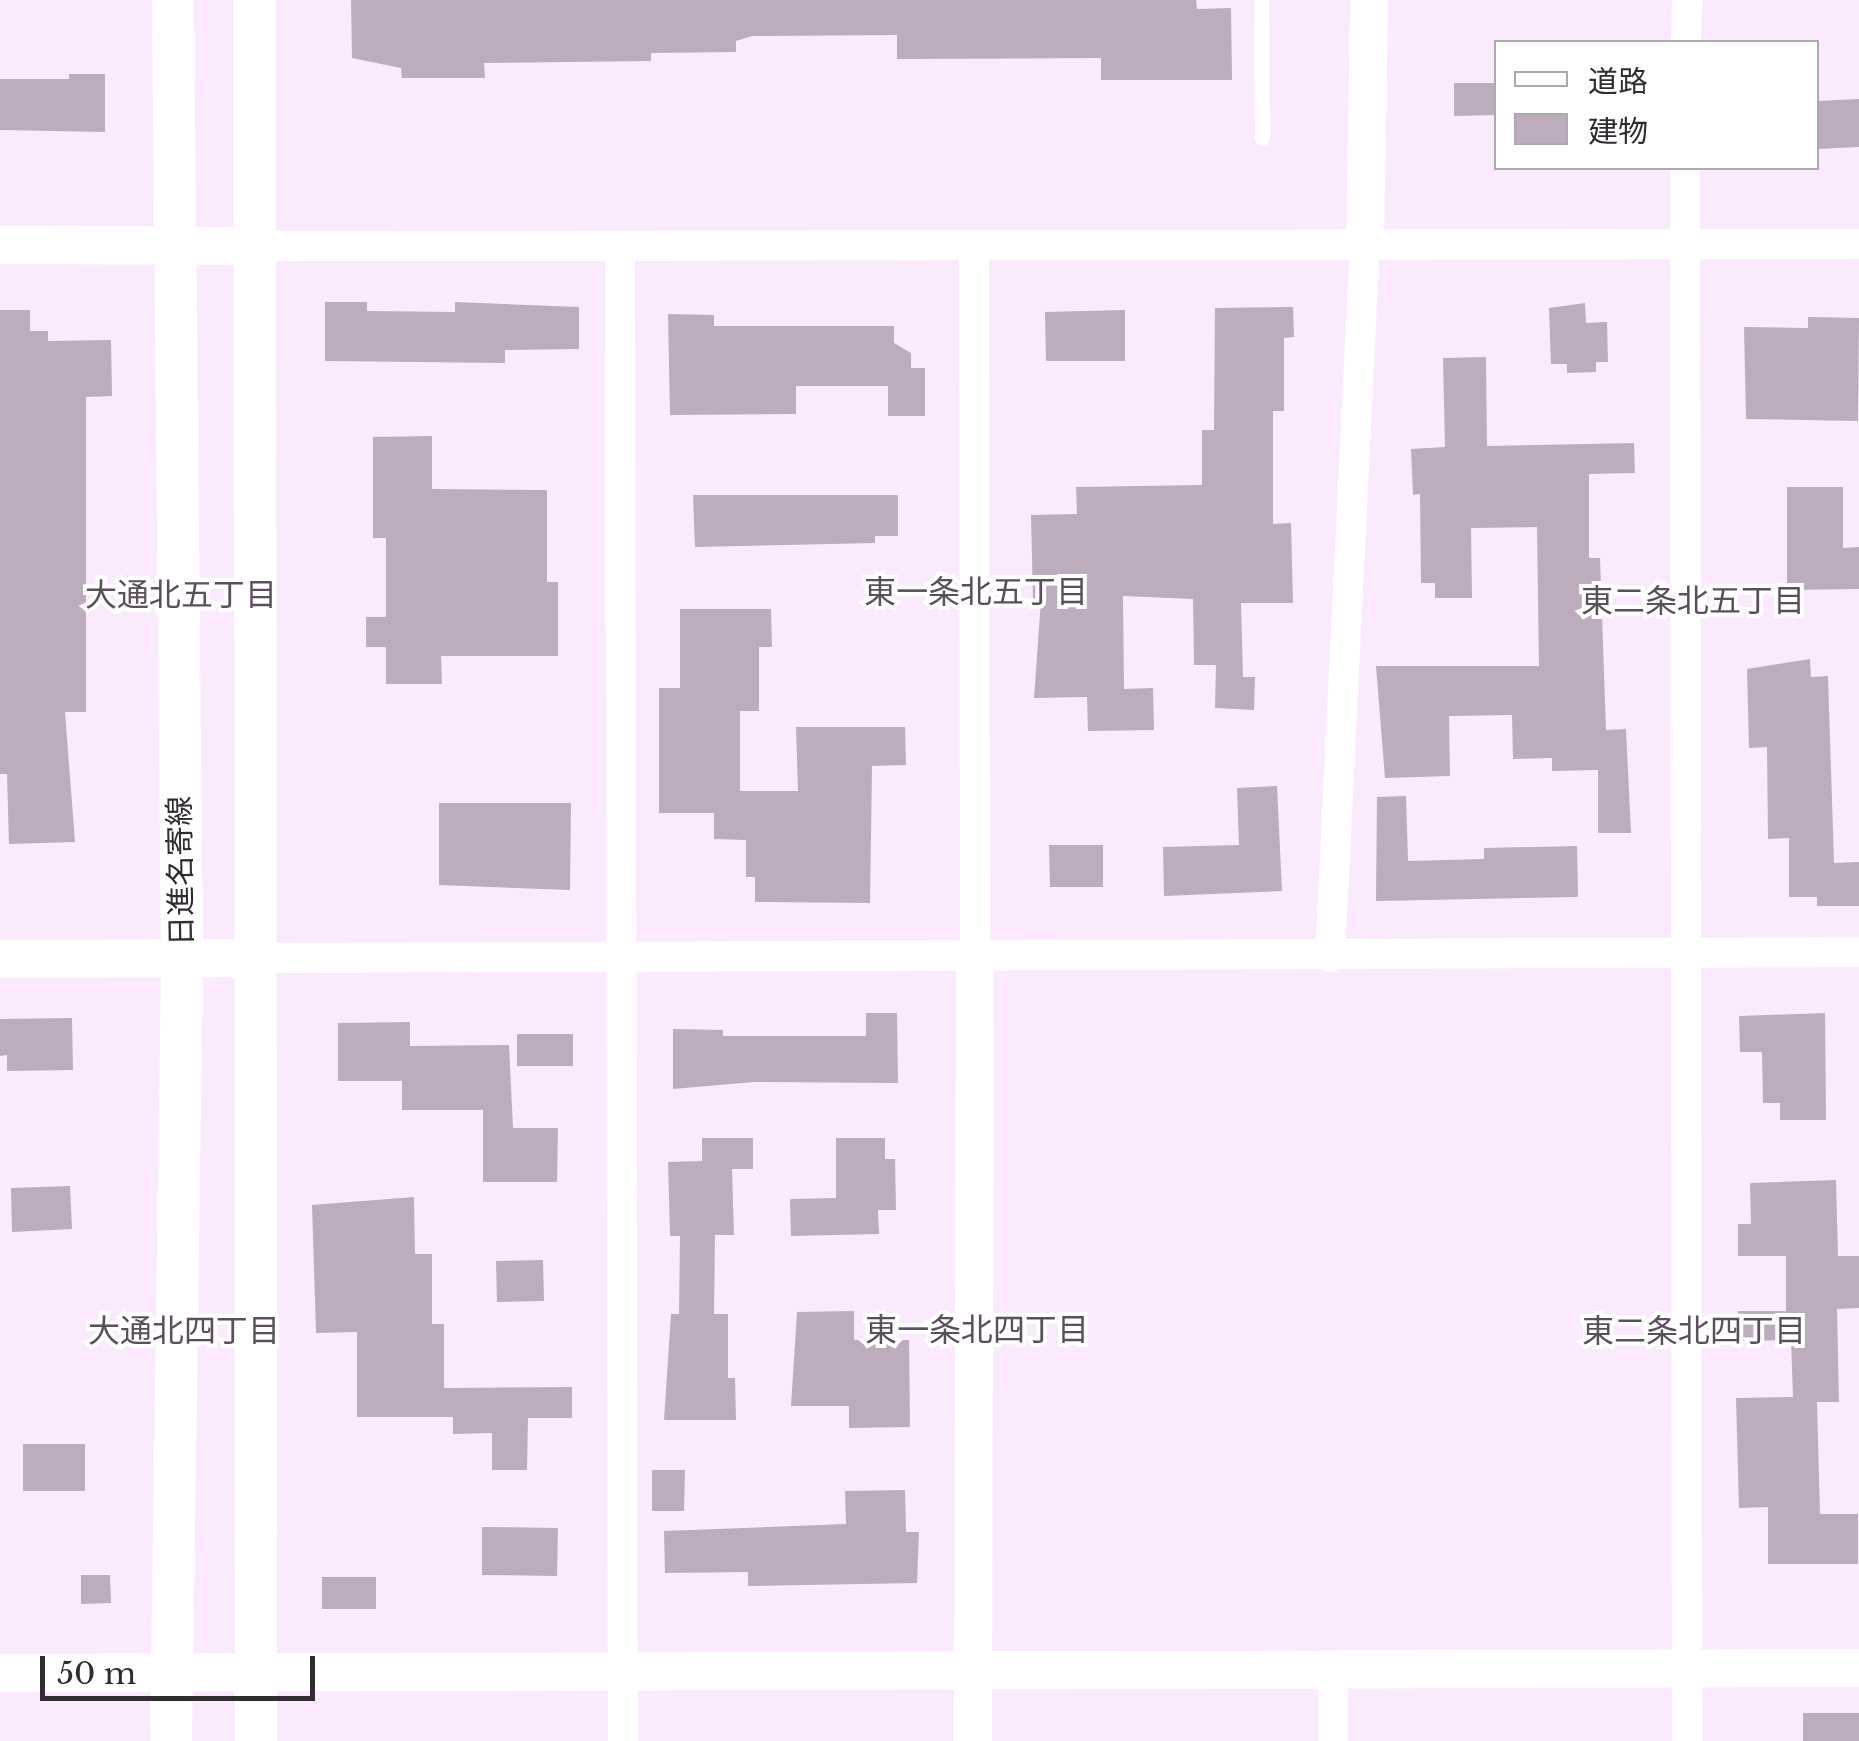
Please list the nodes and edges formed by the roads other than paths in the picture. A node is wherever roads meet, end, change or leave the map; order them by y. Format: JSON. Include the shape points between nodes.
{"nodes":[{"id":1,"x":173,"y":0,"type":"edge"},
{"id":2,"x":254,"y":0,"type":"edge"},
{"id":3,"x":1261,"y":0,"type":"edge"},
{"id":4,"x":1369,"y":0,"type":"edge"},
{"id":5,"x":1686,"y":0,"type":"edge"},
{"id":6,"x":1686,"y":40,"type":"edge"},
{"id":7,"x":1262,"y":138,"type":"dead end"},
{"id":8,"x":1685,"y":170,"type":"edge"},
{"id":9,"x":1365,"y":241,"type":"junction"},
{"id":10,"x":1684,"y":244,"type":"junction"},
{"id":11,"x":1859,"y":244,"type":"edge"},
{"id":12,"x":0,"y":245,"type":"edge"},
{"id":13,"x":174,"y":245,"type":"junction"},
{"id":14,"x":257,"y":246,"type":"junction"},
{"id":15,"x":620,"y":246,"type":"junction"},
{"id":16,"x":974,"y":247,"type":"junction"},
{"id":17,"x":1859,"y":952,"type":"edge"},
{"id":18,"x":1688,"y":953,"type":"junction"},
{"id":19,"x":975,"y":957,"type":"junction"},
{"id":20,"x":1330,"y":957,"type":"junction"},
{"id":21,"x":258,"y":958,"type":"junction"},
{"id":22,"x":622,"y":958,"type":"junction"},
{"id":23,"x":0,"y":959,"type":"edge"},
{"id":24,"x":182,"y":959,"type":"junction"},
{"id":25,"x":1688,"y":1668,"type":"junction"},
{"id":26,"x":1859,"y":1668,"type":"edge"},
{"id":27,"x":170,"y":1670,"type":"junction"},
{"id":28,"x":1333,"y":1670,"type":"junction"},
{"id":29,"x":972,"y":1671,"type":"junction"},
{"id":30,"x":256,"y":1672,"type":"junction"},
{"id":31,"x":623,"y":1672,"type":"junction"},
{"id":32,"x":0,"y":1673,"type":"edge"},
{"id":33,"x":170,"y":1741,"type":"edge"},
{"id":34,"x":256,"y":1741,"type":"edge"},
{"id":35,"x":623,"y":1741,"type":"edge"},
{"id":36,"x":973,"y":1741,"type":"edge"},
{"id":37,"x":1333,"y":1741,"type":"edge"},
{"id":38,"x":1687,"y":1741,"type":"edge"}],
"edges":[{"from":1,"to":13,"type":"main road","name":"日進名寄線"},
{"from":2,"to":14,"type":"main road"},
{"from":3,"to":7,"type":"lane"},
{"from":4,"to":9,"type":"street"},
{"from":5,"to":6,"type":"street"},
{"from":8,"to":10,"type":"street"},
{"from":9,"to":10,"type":"street"},
{"from":9,"to":16,"type":"street"},
{"from":9,"to":20,"type":"street"},
{"from":10,"to":11,"type":"street"},
{"from":10,"to":18,"type":"street"},
{"from":12,"to":13,"type":"street"},
{"from":13,"to":14,"type":"street"},
{"from":13,"to":24,"type":"main road","name":"日進名寄線"},
{"from":14,"to":15,"type":"street"},
{"from":14,"to":21,"type":"main road"},
{"from":15,"to":16,"type":"street"},
{"from":15,"to":22,"type":"street"},
{"from":16,"to":19,"type":"street"},
{"from":17,"to":18,"type":"street"},
{"from":18,"to":20,"type":"street"},
{"from":18,"to":25,"type":"street"},
{"from":19,"to":20,"type":"street"},
{"from":19,"to":22,"type":"street"},
{"from":19,"to":29,"type":"street"},
{"from":21,"to":22,"type":"street"},
{"from":21,"to":24,"type":"street"},
{"from":21,"to":30,"type":"main road"},
{"from":22,"to":31,"type":"street"},
{"from":23,"to":24,"type":"street"},
{"from":24,"to":27,"type":"main road","name":"日進名寄線"},
{"from":25,"to":26,"type":"street"},
{"from":25,"to":28,"type":"street"},
{"from":25,"to":38,"type":"street"},
{"from":27,"to":30,"type":"street"},
{"from":27,"to":32,"type":"street"},
{"from":27,"to":33,"type":"main road","name":"日進名寄線"},
{"from":28,"to":29,"type":"street"},
{"from":28,"to":37,"type":"street"},
{"from":29,"to":31,"type":"street"},
{"from":29,"to":36,"type":"street"},
{"from":30,"to":31,"type":"street"},
{"from":30,"to":34,"type":"main road"},
{"from":31,"to":35,"type":"street"}]}
